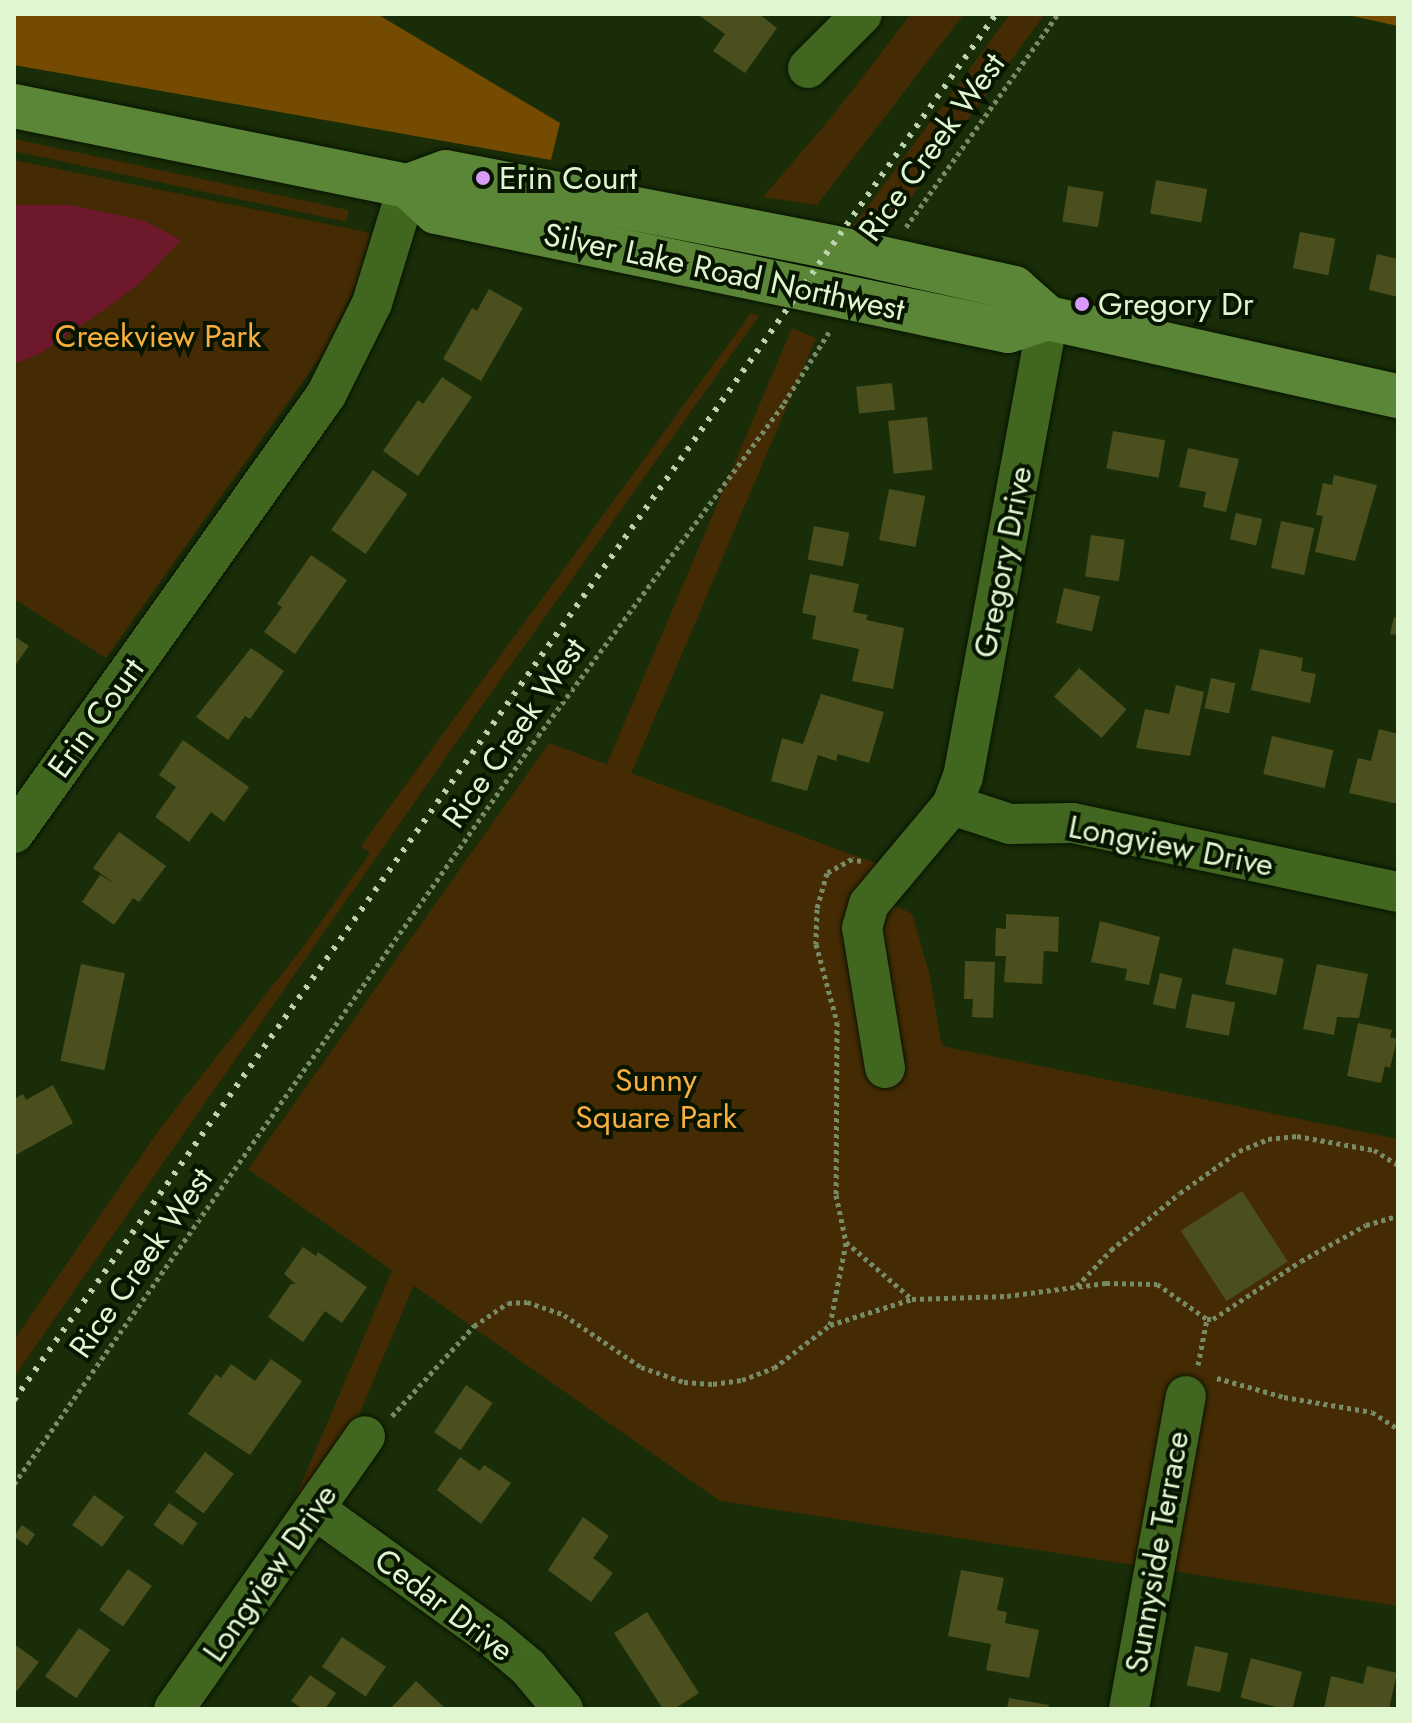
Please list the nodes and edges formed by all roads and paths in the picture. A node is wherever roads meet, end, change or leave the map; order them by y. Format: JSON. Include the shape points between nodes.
{"nodes":[{"id":1,"x":862,"y":14,"type":"edge"},
{"id":2,"x":1058,"y":14,"type":"edge"},
{"id":3,"x":808,"y":68,"type":"dead end"},
{"id":4,"x":14,"y":106,"type":"edge"},
{"id":5,"x":408,"y":186,"type":"junction"},
{"id":6,"x":880,"y":258,"type":"junction"},
{"id":7,"x":851,"y":298,"type":"junction"},
{"id":8,"x":1048,"y":318,"type":"junction"},
{"id":9,"x":1398,"y":396,"type":"edge"},
{"id":10,"x":952,"y":805,"type":"junction"},
{"id":11,"x":14,"y":833,"type":"edge"},
{"id":12,"x":896,"y":873,"type":"junction"},
{"id":13,"x":1398,"y":892,"type":"edge"},
{"id":14,"x":885,"y":1068,"type":"dead end"},
{"id":15,"x":1398,"y":1165,"type":"edge"},
{"id":16,"x":1398,"y":1216,"type":"edge"},
{"id":17,"x":846,"y":1242,"type":"junction"},
{"id":18,"x":1076,"y":1287,"type":"junction"},
{"id":19,"x":912,"y":1299,"type":"junction"},
{"id":20,"x":1207,"y":1319,"type":"junction"},
{"id":21,"x":830,"y":1325,"type":"junction"},
{"id":22,"x":1192,"y":1384,"type":"junction"},
{"id":23,"x":1398,"y":1429,"type":"edge"},
{"id":24,"x":365,"y":1436,"type":"joint"},
{"id":25,"x":14,"y":1484,"type":"edge"},
{"id":26,"x":316,"y":1510,"type":"junction"},
{"id":27,"x":174,"y":1709,"type":"edge"},
{"id":28,"x":563,"y":1709,"type":"edge"},
{"id":29,"x":1129,"y":1709,"type":"edge"}],
"edges":[{"from":1,"to":3,"type":"street"},
{"from":2,"to":6,"type":"path","name":"Rice Creek West"},
{"from":4,"to":5,"type":"main road"},
{"from":5,"to":6,"type":"main road","name":"Silver Lake Road Northwest","via":[[446,172]]},
{"from":5,"to":7,"type":"main road","name":"Silver Lake Road Northwest","via":[[436,212]]},
{"from":5,"to":11,"type":"street","name":"Erin Court","via":[[372,303],[326,395]]},
{"from":6,"to":8,"type":"main road","name":"Silver Lake Road Northwest","via":[[1014,288]]},
{"from":7,"to":8,"type":"main road","name":"Silver Lake Road Northwest","via":[[1008,331]]},
{"from":7,"to":25,"type":"path","name":"Rice Creek West","via":[[784,403],[538,736]]},
{"from":8,"to":9,"type":"main road","name":"Silver Lake Road Northwest"},
{"from":8,"to":10,"type":"street","name":"Gregory Drive","via":[[963,777]]},
{"from":10,"to":12,"type":"street"},
{"from":10,"to":13,"type":"street","name":"Longview Drive","via":[[1010,824],[1073,823]]},
{"from":12,"to":14,"type":"street","via":[[869,904],[862,928]]},
{"from":12,"to":17,"type":"path","via":[[852,859],[827,873],[817,909],[816,944],[837,1022],[836,1195]]},
{"from":15,"to":18,"type":"path","via":[[1374,1150],[1297,1136],[1268,1139],[1239,1151],[1180,1193]]},
{"from":16,"to":20,"type":"path","via":[[1366,1225]]},
{"from":17,"to":19,"type":"path"},
{"from":17,"to":21,"type":"path"},
{"from":18,"to":19,"type":"path"},
{"from":18,"to":20,"type":"path","via":[[1157,1284]]},
{"from":19,"to":21,"type":"path"},
{"from":20,"to":22,"type":"path"},
{"from":21,"to":24,"type":"path","via":[[774,1368],[713,1384],[684,1382],[641,1367],[564,1315],[527,1302],[508,1303],[474,1326],[376,1435]]},
{"from":22,"to":23,"type":"path","via":[[1372,1412]]},
{"from":22,"to":29,"type":"street","name":"Sunnyside Terrace"},
{"from":24,"to":26,"type":"street","name":"Longview Drive"},
{"from":26,"to":27,"type":"street","name":"Longview Drive"},
{"from":26,"to":28,"type":"street","name":"Cedar Drive","via":[[491,1636],[528,1667]]}]}
